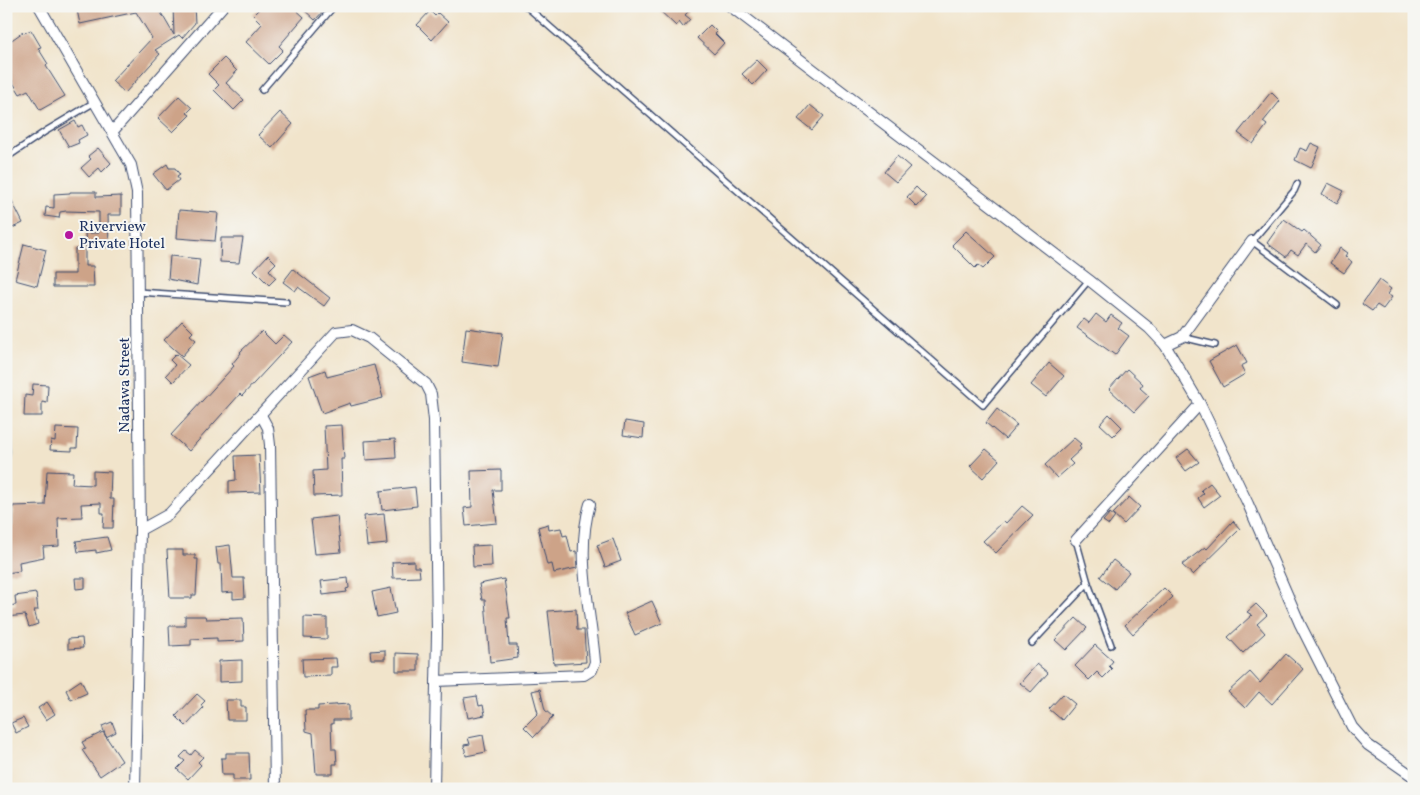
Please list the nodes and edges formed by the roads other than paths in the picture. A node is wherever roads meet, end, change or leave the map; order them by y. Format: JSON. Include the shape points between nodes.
{"nodes":[{"id":1,"x":39,"y":6,"type":"edge"},
{"id":2,"x":223,"y":6,"type":"edge"},
{"id":3,"x":334,"y":6,"type":"edge"},
{"id":4,"x":526,"y":6,"type":"edge"},
{"id":5,"x":730,"y":6,"type":"edge"},
{"id":6,"x":262,"y":90,"type":"dead end"},
{"id":7,"x":93,"y":103,"type":"junction"},
{"id":8,"x":112,"y":130,"type":"junction"},
{"id":9,"x":6,"y":158,"type":"edge"},
{"id":10,"x":1297,"y":184,"type":"dead end"},
{"id":11,"x":1252,"y":242,"type":"junction"},
{"id":12,"x":1089,"y":280,"type":"junction"},
{"id":13,"x":138,"y":292,"type":"junction"},
{"id":14,"x":286,"y":302,"type":"dead end"},
{"id":15,"x":1337,"y":304,"type":"dead end"},
{"id":16,"x":1182,"y":337,"type":"junction"},
{"id":17,"x":1165,"y":345,"type":"junction"},
{"id":18,"x":1215,"y":346,"type":"dead end"},
{"id":19,"x":1200,"y":404,"type":"junction"},
{"id":20,"x":261,"y":415,"type":"junction"},
{"id":21,"x":590,"y":504,"type":"dead end"},
{"id":22,"x":140,"y":530,"type":"junction"},
{"id":23,"x":1076,"y":540,"type":"joint"},
{"id":24,"x":1088,"y":583,"type":"junction"},
{"id":25,"x":1032,"y":643,"type":"dead end"},
{"id":26,"x":1110,"y":645,"type":"dead end"},
{"id":27,"x":436,"y":681,"type":"junction"},
{"id":28,"x":1414,"y":777,"type":"edge"},
{"id":29,"x":135,"y":789,"type":"edge"},
{"id":30,"x":275,"y":789,"type":"edge"},
{"id":31,"x":434,"y":789,"type":"edge"}],
"edges":[{"from":1,"to":7,"type":"street","name":"Nadawa Street"},
{"from":2,"to":8,"type":"street"},
{"from":3,"to":6,"type":"lane"},
{"from":4,"to":12,"type":"lane","via":[[983,405]]},
{"from":5,"to":12,"type":"street"},
{"from":7,"to":8,"type":"street","name":"Nadawa Street"},
{"from":7,"to":9,"type":"lane"},
{"from":8,"to":13,"type":"street","name":"Nadawa Street","via":[[131,165],[137,193]]},
{"from":10,"to":11,"type":"lane"},
{"from":11,"to":15,"type":"lane"},
{"from":11,"to":16,"type":"street"},
{"from":12,"to":17,"type":"street","via":[[1149,328]]},
{"from":13,"to":14,"type":"lane"},
{"from":13,"to":22,"type":"street","name":"Nadawa Street"},
{"from":16,"to":17,"type":"street"},
{"from":16,"to":18,"type":"lane"},
{"from":17,"to":19,"type":"street"},
{"from":19,"to":23,"type":"street"},
{"from":19,"to":28,"type":"street","via":[[1300,624],[1352,726],[1368,745]]},
{"from":20,"to":22,"type":"street","via":[[169,514]]},
{"from":20,"to":27,"type":"street","via":[[336,332],[352,330],[369,338],[426,384],[431,394],[434,420]]},
{"from":20,"to":30,"type":"street","via":[[268,428],[270,445]]},
{"from":21,"to":27,"type":"street","via":[[583,548],[595,662],[592,670],[584,675]]},
{"from":22,"to":29,"type":"street","name":"Nadawa Street"},
{"from":23,"to":24,"type":"lane"},
{"from":24,"to":25,"type":"lane"},
{"from":24,"to":26,"type":"lane"},
{"from":27,"to":31,"type":"street"}]}
